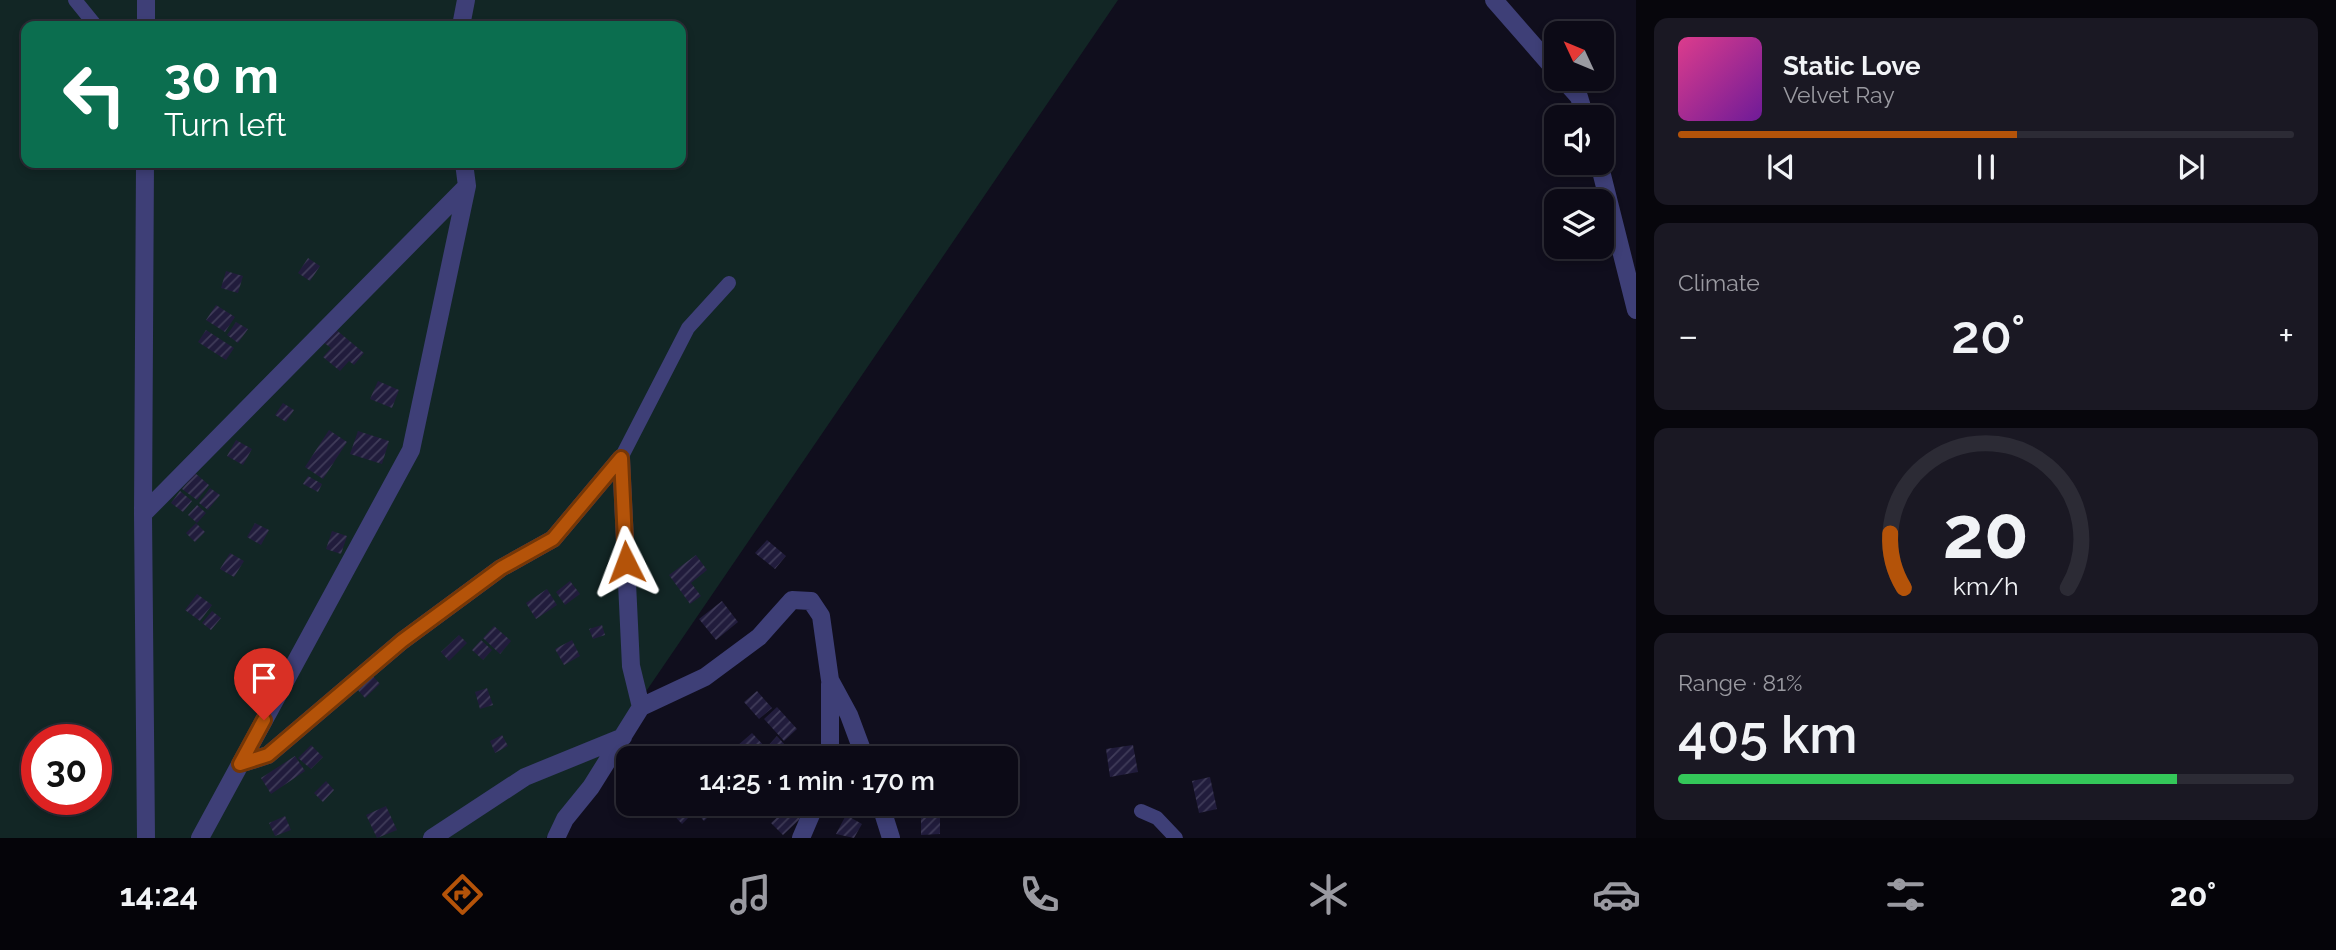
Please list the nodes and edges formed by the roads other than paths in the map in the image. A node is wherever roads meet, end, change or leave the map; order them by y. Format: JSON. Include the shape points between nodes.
{"nodes":[{"id":1,"x":75,"y":0,"type":"edge"},
{"id":2,"x":146,"y":0,"type":"edge"},
{"id":3,"x":466,"y":0,"type":"edge"},
{"id":4,"x":1494,"y":0,"type":"edge"},
{"id":5,"x":92,"y":21,"type":"edge"},
{"id":6,"x":146,"y":21,"type":"edge"},
{"id":7,"x":462,"y":21,"type":"edge"},
{"id":8,"x":1544,"y":57,"type":"edge"},
{"id":9,"x":145,"y":168,"type":"edge"},
{"id":10,"x":465,"y":168,"type":"edge"},
{"id":11,"x":1602,"y":175,"type":"edge"},
{"id":12,"x":467,"y":186,"type":"junction"},
{"id":13,"x":729,"y":283,"type":"dead end"},
{"id":14,"x":1636,"y":310,"type":"edge"},
{"id":15,"x":621,"y":458,"type":"junction"},
{"id":16,"x":143,"y":514,"type":"junction"},
{"id":17,"x":830,"y":680,"type":"junction"},
{"id":18,"x":641,"y":708,"type":"junction"},
{"id":19,"x":623,"y":737,"type":"junction"},
{"id":20,"x":830,"y":746,"type":"edge"},
{"id":21,"x":860,"y":746,"type":"edge"},
{"id":22,"x":240,"y":764,"type":"junction"},
{"id":23,"x":1141,"y":811,"type":"dead end"},
{"id":24,"x":810,"y":816,"type":"edge"},
{"id":25,"x":884,"y":816,"type":"edge"},
{"id":26,"x":146,"y":838,"type":"edge"},
{"id":27,"x":201,"y":838,"type":"edge"},
{"id":28,"x":432,"y":838,"type":"edge"},
{"id":29,"x":556,"y":838,"type":"edge"},
{"id":30,"x":801,"y":838,"type":"edge"},
{"id":31,"x":891,"y":838,"type":"edge"},
{"id":32,"x":1176,"y":838,"type":"edge"}],
"edges":[{"from":1,"to":5,"type":"lane"},
{"from":2,"to":6,"type":"street"},
{"from":3,"to":7,"type":"street"},
{"from":4,"to":8,"type":"street"},
{"from":9,"to":16,"type":"street"},
{"from":10,"to":12,"type":"street"},
{"from":11,"to":14,"type":"street"},
{"from":12,"to":16,"type":"street"},
{"from":12,"to":22,"type":"street","via":[[411,450]]},
{"from":13,"to":15,"type":"lane","via":[[688,328]]},
{"from":15,"to":18,"type":"street","via":[[631,666]]},
{"from":15,"to":22,"type":"street","via":[[553,539],[501,568],[402,641],[268,755]]},
{"from":16,"to":26,"type":"street"},
{"from":17,"to":18,"type":"street","via":[[821,616],[811,601],[792,600],[759,637],[705,677]]},
{"from":17,"to":20,"type":"street"},
{"from":17,"to":21,"type":"street"},
{"from":18,"to":19,"type":"street"},
{"from":19,"to":28,"type":"street","via":[[525,777]]},
{"from":19,"to":29,"type":"street"},
{"from":22,"to":27,"type":"street"},
{"from":23,"to":32,"type":"lane","via":[[1157,818]]},
{"from":24,"to":30,"type":"street"},
{"from":25,"to":31,"type":"street"}]}
